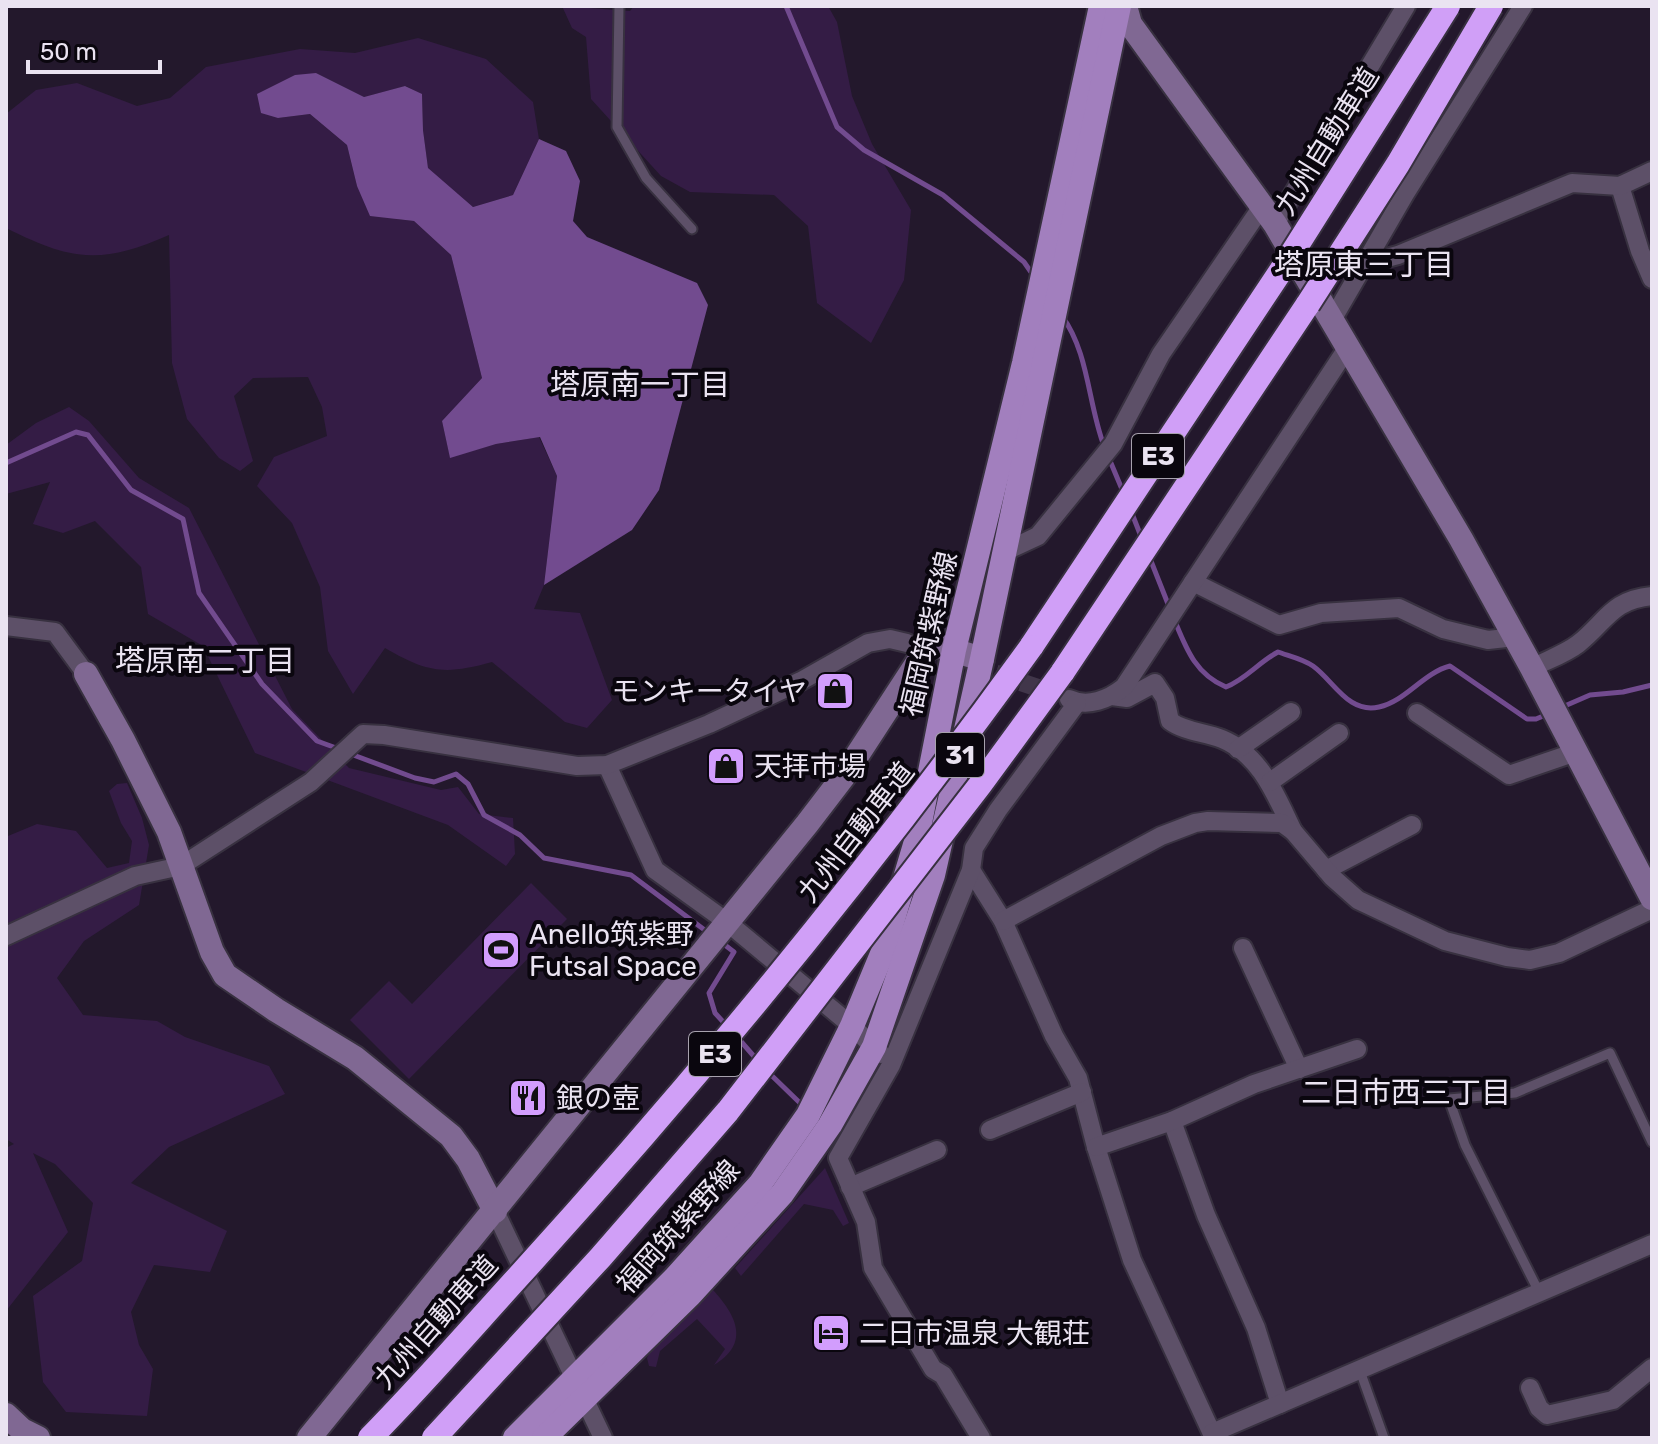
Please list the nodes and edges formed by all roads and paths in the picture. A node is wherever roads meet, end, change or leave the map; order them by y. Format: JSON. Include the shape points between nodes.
{"nodes":[{"id":1,"x":619,"y":6,"type":"edge"},
{"id":2,"x":1101,"y":6,"type":"edge"},
{"id":3,"x":1122,"y":6,"type":"edge"},
{"id":4,"x":1406,"y":6,"type":"edge"},
{"id":5,"x":1448,"y":6,"type":"edge"},
{"id":6,"x":1491,"y":6,"type":"edge"},
{"id":7,"x":1523,"y":6,"type":"edge"},
{"id":8,"x":1652,"y":171,"type":"edge"},
{"id":9,"x":1620,"y":186,"type":"junction"},
{"id":10,"x":1269,"y":215,"type":"junction"},
{"id":11,"x":692,"y":229,"type":"dead end"},
{"id":12,"x":1364,"y":264,"type":"junction"},
{"id":13,"x":1652,"y":279,"type":"edge"},
{"id":14,"x":1332,"y":320,"type":"junction"},
{"id":15,"x":1348,"y":347,"type":"junction"},
{"id":16,"x":1002,"y":553,"type":"junction"},
{"id":17,"x":1193,"y":582,"type":"junction"},
{"id":18,"x":1652,"y":596,"type":"edge"},
{"id":19,"x":6,"y":626,"type":"edge"},
{"id":20,"x":1515,"y":637,"type":"junction"},
{"id":21,"x":907,"y":643,"type":"dead end"},
{"id":22,"x":954,"y":650,"type":"junction"},
{"id":23,"x":982,"y":659,"type":"junction"},
{"id":24,"x":1532,"y":668,"type":"junction"},
{"id":25,"x":86,"y":674,"type":"joint"},
{"id":26,"x":1112,"y":696,"type":"junction"},
{"id":27,"x":1291,"y":712,"type":"dead end"},
{"id":28,"x":1417,"y":713,"type":"dead end"},
{"id":29,"x":1339,"y":733,"type":"dead end"},
{"id":30,"x":1238,"y":749,"type":"junction"},
{"id":31,"x":1576,"y":752,"type":"junction"},
{"id":32,"x":607,"y":765,"type":"junction"},
{"id":33,"x":1270,"y":782,"type":"junction"},
{"id":34,"x":1412,"y":825,"type":"dead end"},
{"id":35,"x":1293,"y":831,"type":"junction"},
{"id":36,"x":181,"y":866,"type":"junction"},
{"id":37,"x":971,"y":870,"type":"junction"},
{"id":38,"x":1326,"y":870,"type":"junction"},
{"id":39,"x":1652,"y":898,"type":"edge"},
{"id":40,"x":1652,"y":909,"type":"edge"},
{"id":41,"x":1003,"y":921,"type":"junction"},
{"id":42,"x":727,"y":922,"type":"junction"},
{"id":43,"x":6,"y":936,"type":"edge"},
{"id":44,"x":1243,"y":948,"type":"dead end"},
{"id":45,"x":852,"y":1026,"type":"junction"},
{"id":46,"x":874,"y":1047,"type":"junction"},
{"id":47,"x":1357,"y":1049,"type":"dead end"},
{"id":48,"x":891,"y":1065,"type":"junction"},
{"id":49,"x":1299,"y":1069,"type":"junction"},
{"id":50,"x":1082,"y":1092,"type":"junction"},
{"id":51,"x":1172,"y":1121,"type":"junction"},
{"id":52,"x":990,"y":1130,"type":"dead end"},
{"id":53,"x":1652,"y":1142,"type":"edge"},
{"id":54,"x":1096,"y":1147,"type":"junction"},
{"id":55,"x":937,"y":1150,"type":"dead end"},
{"id":56,"x":850,"y":1187,"type":"junction"},
{"id":57,"x":495,"y":1211,"type":"junction"},
{"id":58,"x":1652,"y":1244,"type":"edge"},
{"id":59,"x":1539,"y":1292,"type":"junction"},
{"id":60,"x":1359,"y":1368,"type":"junction"},
{"id":61,"x":1652,"y":1368,"type":"edge"},
{"id":62,"x":1530,"y":1388,"type":"dead end"},
{"id":63,"x":579,"y":1390,"type":"junction"},
{"id":64,"x":1280,"y":1404,"type":"junction"},
{"id":65,"x":6,"y":1415,"type":"edge"},
{"id":66,"x":1212,"y":1436,"type":"edge"},
{"id":67,"x":38,"y":1438,"type":"edge"},
{"id":68,"x":309,"y":1438,"type":"edge"},
{"id":69,"x":370,"y":1438,"type":"edge"},
{"id":70,"x":434,"y":1438,"type":"edge"},
{"id":71,"x":515,"y":1438,"type":"edge"},
{"id":72,"x":544,"y":1438,"type":"edge"},
{"id":73,"x":603,"y":1438,"type":"edge"},
{"id":74,"x":981,"y":1438,"type":"edge"},
{"id":75,"x":1384,"y":1438,"type":"edge"}],
"edges":[{"from":1,"to":11,"type":"lane","via":[[617,127],[646,178]]},
{"from":2,"to":22,"type":"main road","name":"福岡筑紫野線","number":"31","via":[[1024,363]]},
{"from":3,"to":10,"type":"street","via":[[1141,40]]},
{"from":3,"to":16,"type":"main road","name":"福岡筑紫野線","number":"31"},
{"from":4,"to":10,"type":"street"},
{"from":5,"to":69,"type":"highway","name":"九州自動車道","number":"E3","bridge":true,"via":[[1284,266],[1031,647],[947,763],[703,1069]]},
{"from":6,"to":70,"type":"highway","number":"E3","bridge":true,"via":[[1308,304],[1062,673],[971,797],[728,1111]]},
{"from":7,"to":12,"type":"street"},
{"from":8,"to":9,"type":"street"},
{"from":9,"to":12,"type":"street","via":[[1572,183]]},
{"from":9,"to":13,"type":"street"},
{"from":10,"to":14,"type":"street"},
{"from":10,"to":16,"type":"street","via":[[1161,354],[1113,444],[1038,536]]},
{"from":12,"to":14,"type":"street"},
{"from":14,"to":15,"type":"street"},
{"from":15,"to":17,"type":"street"},
{"from":15,"to":20,"type":"street"},
{"from":16,"to":23,"type":"main road","name":"福岡筑紫野線","number":"31"},
{"from":17,"to":20,"type":"street","via":[[1279,625],[1321,613],[1399,608],[1443,629],[1488,640]]},
{"from":17,"to":26,"type":"street","via":[[1124,687]]},
{"from":18,"to":24,"type":"street","via":[[1613,608],[1577,645]]},
{"from":19,"to":25,"type":"street","via":[[55,632]]},
{"from":20,"to":24,"type":"street"},
{"from":21,"to":32,"type":"street","via":[[868,643],[801,681]]},
{"from":22,"to":23,"type":"street"},
{"from":22,"to":42,"type":"street","via":[[927,648],[843,777]]},
{"from":22,"to":45,"type":"main road","name":"福岡筑紫野線","number":"31","via":[[917,838],[884,949]]},
{"from":23,"to":46,"type":"main road","name":"福岡筑紫野線","number":"31","via":[[933,875]]},
{"from":24,"to":31,"type":"street"},
{"from":25,"to":36,"type":"street","via":[[143,779]]},
{"from":26,"to":30,"type":"street","via":[[1127,698],[1155,683],[1170,721]]},
{"from":26,"to":37,"type":"street","via":[[1073,701],[974,848]]},
{"from":27,"to":30,"type":"street"},
{"from":28,"to":31,"type":"street","via":[[1509,775]]},
{"from":29,"to":33,"type":"street"},
{"from":30,"to":33,"type":"street"},
{"from":31,"to":39,"type":"street"},
{"from":32,"to":36,"type":"street","via":[[577,766],[363,734],[311,782]]},
{"from":32,"to":42,"type":"street","via":[[655,870]]},
{"from":33,"to":35,"type":"street"},
{"from":34,"to":38,"type":"street"},
{"from":35,"to":38,"type":"street"},
{"from":35,"to":41,"type":"street","via":[[1282,823],[1259,821],[1195,823]]},
{"from":36,"to":43,"type":"street","via":[[135,876]]},
{"from":36,"to":57,"type":"street","via":[[225,975],[355,1058],[451,1136]]},
{"from":37,"to":41,"type":"street"},
{"from":37,"to":48,"type":"street"},
{"from":38,"to":40,"type":"street","via":[[1358,900],[1445,941],[1530,960],[1559,953]]},
{"from":41,"to":50,"type":"street"},
{"from":42,"to":45,"type":"street"},
{"from":42,"to":57,"type":"street"},
{"from":44,"to":49,"type":"street"},
{"from":45,"to":46,"type":"street"},
{"from":45,"to":63,"type":"main road","name":"福岡筑紫野線","number":"31","via":[[808,1115],[760,1184]]},
{"from":46,"to":48,"type":"street"},
{"from":46,"to":63,"type":"main road","name":"福岡筑紫野線","number":"31","via":[[830,1125],[782,1194],[690,1295]]},
{"from":47,"to":49,"type":"street"},
{"from":48,"to":56,"type":"street","via":[[838,1158]]},
{"from":49,"to":51,"type":"street"},
{"from":50,"to":52,"type":"street"},
{"from":50,"to":54,"type":"street"},
{"from":51,"to":54,"type":"street"},
{"from":51,"to":64,"type":"street","via":[[1256,1328]]},
{"from":53,"to":59,"type":"lane","via":[[1610,1053],[1515,1093],[1449,1099],[1465,1145]]},
{"from":54,"to":66,"type":"street","via":[[1132,1260]]},
{"from":55,"to":56,"type":"street"},
{"from":56,"to":74,"type":"street","via":[[866,1222],[873,1268]]},
{"from":57,"to":63,"type":"street"},
{"from":57,"to":68,"type":"street"},
{"from":58,"to":59,"type":"street"},
{"from":59,"to":60,"type":"street"},
{"from":60,"to":64,"type":"street"},
{"from":60,"to":75,"type":"lane"},
{"from":61,"to":62,"type":"street","via":[[1613,1400],[1547,1415]]},
{"from":63,"to":71,"type":"main road","name":"福岡筑紫野線","number":"31"},
{"from":63,"to":72,"type":"main road","name":"福岡筑紫野線","number":"31"},
{"from":63,"to":73,"type":"street"},
{"from":64,"to":66,"type":"street"},
{"from":65,"to":67,"type":"street"}]}
